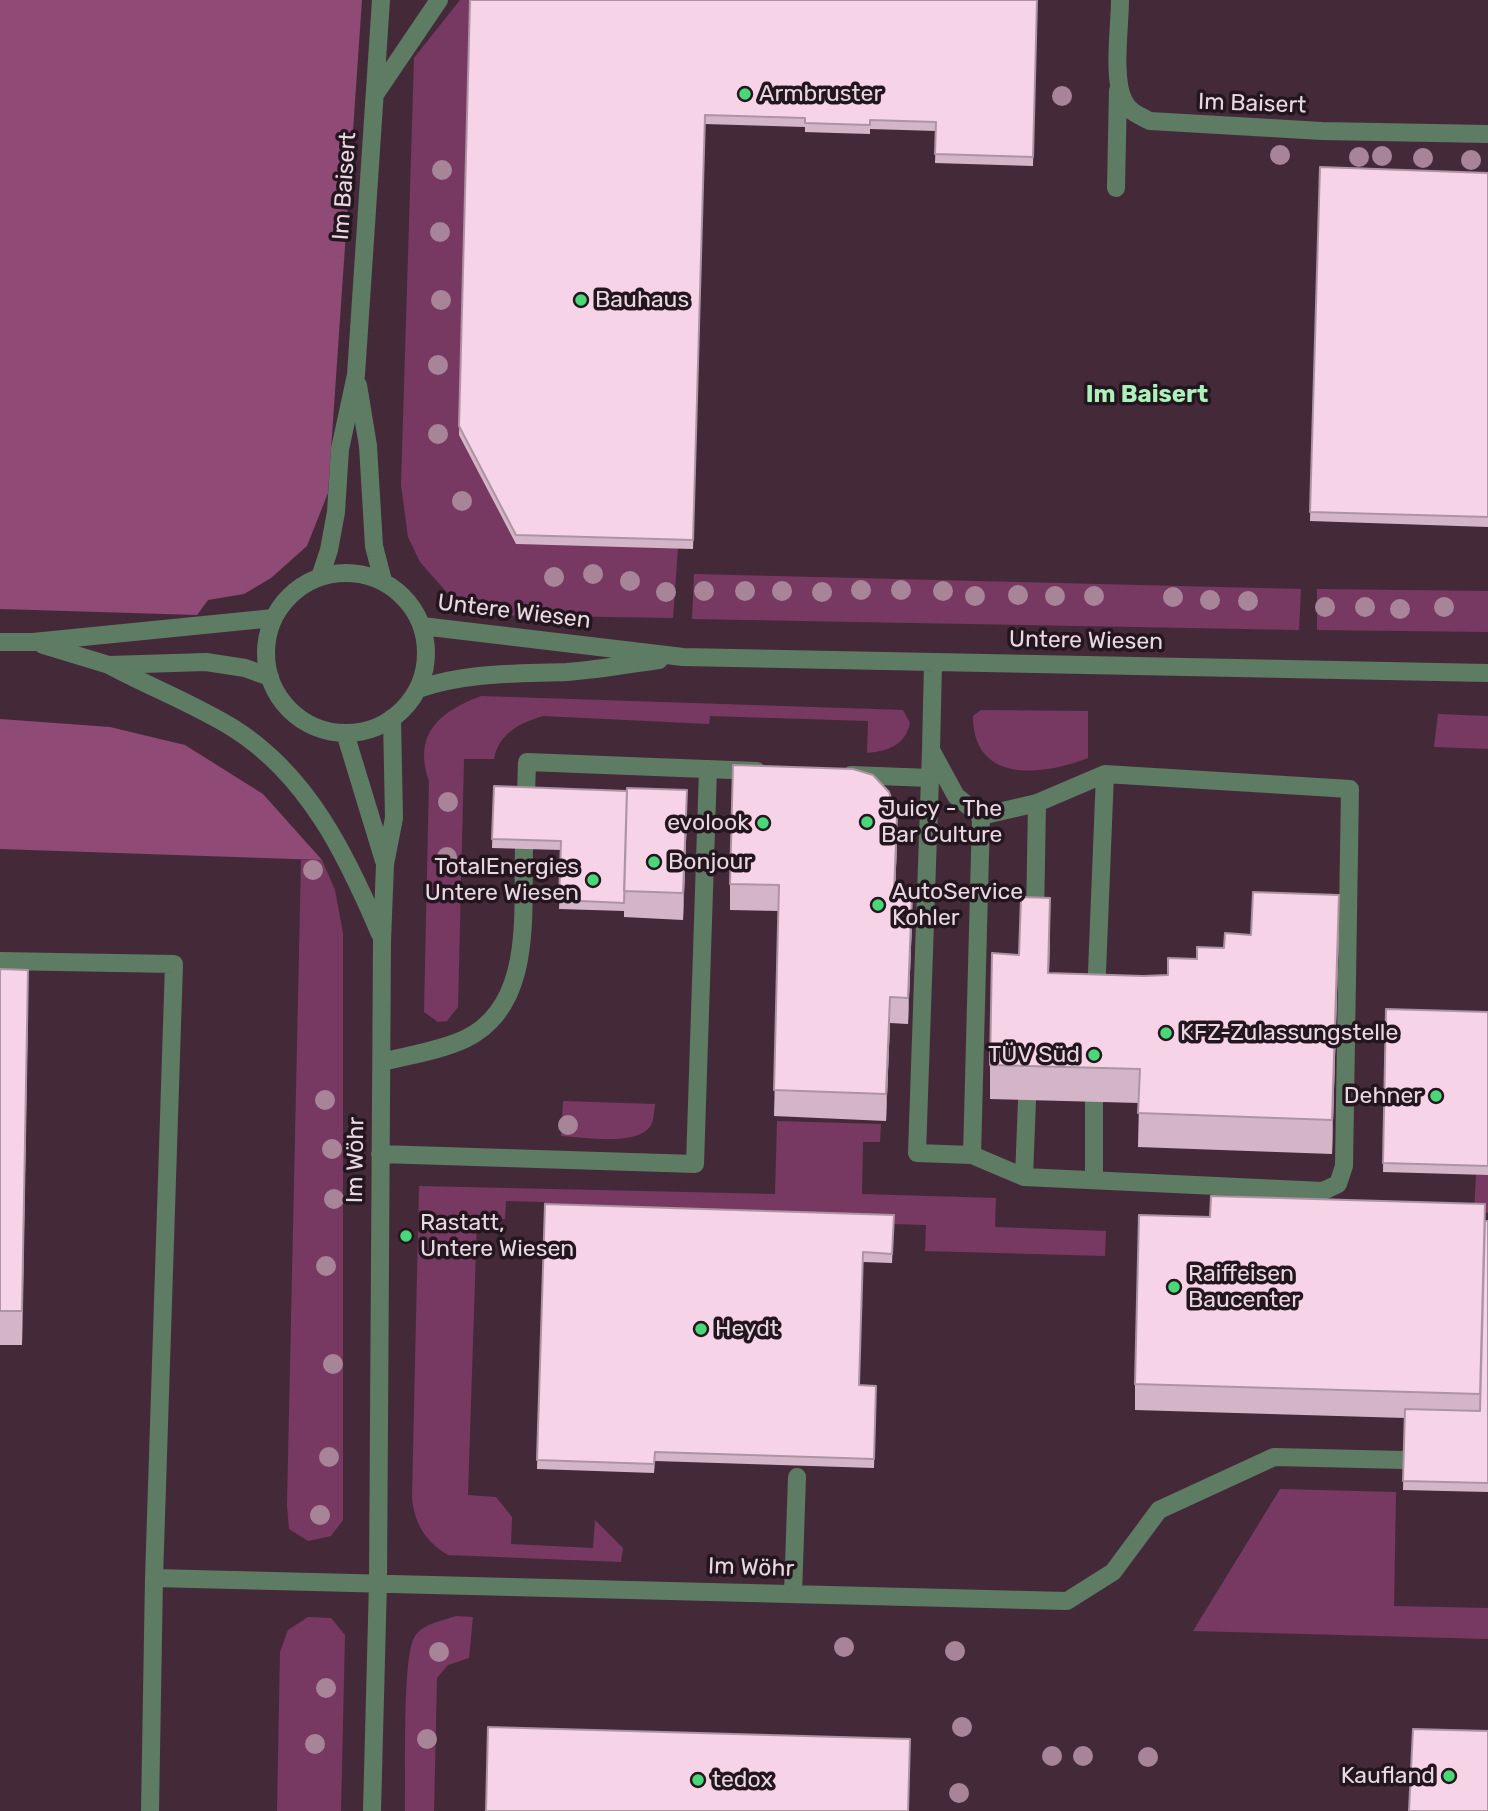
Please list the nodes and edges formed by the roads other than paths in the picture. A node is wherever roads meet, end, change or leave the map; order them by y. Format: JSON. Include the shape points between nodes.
{"nodes":[{"id":1,"x":381,"y":0,"type":"edge"},
{"id":2,"x":439,"y":0,"type":"edge"},
{"id":3,"x":1120,"y":0,"type":"edge"},
{"id":4,"x":1119,"y":79,"type":"junction"},
{"id":5,"x":376,"y":93,"type":"junction"},
{"id":6,"x":1488,"y":134,"type":"edge"},
{"id":7,"x":1116,"y":188,"type":"dead end"},
{"id":8,"x":356,"y":375,"type":"junction"},
{"id":9,"x":320,"y":577,"type":"junction"},
{"id":10,"x":383,"y":581,"type":"junction"},
{"id":11,"x":274,"y":618,"type":"junction"},
{"id":12,"x":422,"y":626,"type":"junction"},
{"id":13,"x":0,"y":642,"type":"edge"},
{"id":14,"x":33,"y":642,"type":"junction"},
{"id":15,"x":683,"y":657,"type":"junction"},
{"id":16,"x":933,"y":663,"type":"junction"},
{"id":17,"x":109,"y":665,"type":"junction"},
{"id":18,"x":1488,"y":673,"type":"edge"},
{"id":19,"x":270,"y":677,"type":"junction"},
{"id":20,"x":418,"y":689,"type":"junction"},
{"id":21,"x":393,"y":718,"type":"junction"},
{"id":22,"x":345,"y":733,"type":"junction"},
{"id":23,"x":931,"y":750,"type":"junction"},
{"id":24,"x":708,"y":769,"type":"junction"},
{"id":25,"x":775,"y":772,"type":"edge"},
{"id":26,"x":830,"y":774,"type":"edge"},
{"id":27,"x":1105,"y":774,"type":"junction"},
{"id":28,"x":930,"y":778,"type":"junction"},
{"id":29,"x":526,"y":796,"type":"edge"},
{"id":30,"x":1037,"y":803,"type":"junction"},
{"id":31,"x":981,"y":816,"type":"junction"},
{"id":32,"x":524,"y":849,"type":"edge"},
{"id":33,"x":385,"y":864,"type":"junction"},
{"id":34,"x":1035,"y":931,"type":"edge"},
{"id":35,"x":383,"y":941,"type":"junction"},
{"id":36,"x":0,"y":961,"type":"edge"},
{"id":37,"x":1096,"y":1008,"type":"edge"},
{"id":38,"x":382,"y":1062,"type":"junction"},
{"id":39,"x":1027,"y":1100,"type":"edge"},
{"id":40,"x":1094,"y":1101,"type":"edge"},
{"id":41,"x":380,"y":1154,"type":"junction"},
{"id":42,"x":972,"y":1155,"type":"junction"},
{"id":43,"x":1024,"y":1177,"type":"junction"},
{"id":44,"x":1094,"y":1180,"type":"junction"},
{"id":45,"x":1404,"y":1460,"type":"edge"},
{"id":46,"x":797,"y":1477,"type":"dead end"},
{"id":47,"x":154,"y":1578,"type":"junction"},
{"id":48,"x":378,"y":1582,"type":"junction"},
{"id":49,"x":793,"y":1594,"type":"junction"},
{"id":50,"x":150,"y":1811,"type":"edge"},
{"id":51,"x":372,"y":1811,"type":"edge"}],
"edges":[{"from":1,"to":5,"type":"street","name":"Im Baisert"},
{"from":2,"to":5,"type":"street"},
{"from":3,"to":4,"type":"street","name":"Im Baisert"},
{"from":4,"to":6,"type":"street","name":"Im Baisert","via":[[1123,100],[1132,112],[1171,125]]},
{"from":4,"to":7,"type":"street"},
{"from":5,"to":8,"type":"street","name":"Im Baisert"},
{"from":8,"to":9,"type":"street","name":"Im Baisert","via":[[340,449],[332,537]]},
{"from":8,"to":10,"type":"street","name":"Im Baisert","via":[[368,446],[374,546]]},
{"from":9,"to":10,"type":"street","name":"Untere Wiesen","via":[[351,573]]},
{"from":9,"to":11,"type":"street","name":"Untere Wiesen","via":[[301,586]]},
{"from":10,"to":12,"type":"street","name":"Untere Wiesen","via":[[407,600]]},
{"from":11,"to":14,"type":"street"},
{"from":11,"to":19,"type":"street","name":"Untere Wiesen","via":[[266,657]]},
{"from":12,"to":15,"type":"street","name":"Untere Wiesen"},
{"from":12,"to":20,"type":"street","name":"Untere Wiesen","via":[[426,658]]},
{"from":13,"to":14,"type":"street"},
{"from":14,"to":17,"type":"street"},
{"from":15,"to":16,"type":"street","name":"Untere Wiesen"},
{"from":15,"to":20,"type":"street","name":"Untere Wiesen","via":[[570,672],[482,674]]},
{"from":16,"to":18,"type":"street","name":"Untere Wiesen"},
{"from":16,"to":23,"type":"street"},
{"from":17,"to":19,"type":"street","via":[[206,662]]},
{"from":17,"to":35,"type":"street","via":[[235,729],[291,778],[335,835]]},
{"from":19,"to":22,"type":"street","name":"Untere Wiesen","via":[[279,695],[307,722]]},
{"from":20,"to":21,"type":"street","name":"Untere Wiesen"},
{"from":21,"to":22,"type":"street","name":"Untere Wiesen","via":[[370,729]]},
{"from":21,"to":33,"type":"street","name":"Im Wöhr","via":[[394,818]]},
{"from":22,"to":33,"type":"street","name":"Im Wöhr"},
{"from":23,"to":28,"type":"street"},
{"from":23,"to":31,"type":"street","via":[[956,796]]},
{"from":24,"to":25,"type":"street"},
{"from":24,"to":29,"type":"street","via":[[527,762]]},
{"from":24,"to":41,"type":"street","via":[[695,1164]]},
{"from":26,"to":28,"type":"street"},
{"from":27,"to":30,"type":"street"},
{"from":27,"to":37,"type":"street"},
{"from":27,"to":44,"type":"street","via":[[1350,789],[1344,1166],[1338,1184],[1323,1191]]},
{"from":28,"to":42,"type":"street","via":[[917,1153]]},
{"from":30,"to":31,"type":"street"},
{"from":30,"to":34,"type":"street"},
{"from":31,"to":42,"type":"street"},
{"from":32,"to":38,"type":"street","via":[[521,953],[513,985],[495,1017],[467,1038]]},
{"from":33,"to":35,"type":"street","name":"Im Wöhr"},
{"from":35,"to":38,"type":"street","name":"Im Wöhr"},
{"from":36,"to":47,"type":"street","via":[[174,964]]},
{"from":38,"to":41,"type":"street","name":"Im Wöhr"},
{"from":39,"to":43,"type":"street"},
{"from":40,"to":44,"type":"street"},
{"from":41,"to":48,"type":"street","name":"Im Wöhr"},
{"from":42,"to":43,"type":"street"},
{"from":43,"to":44,"type":"street"},
{"from":45,"to":49,"type":"street","name":"Im Wöhr","via":[[1274,1457],[1159,1510],[1113,1572],[1067,1601]]},
{"from":46,"to":49,"type":"street"},
{"from":47,"to":48,"type":"street"},
{"from":47,"to":50,"type":"street"},
{"from":48,"to":49,"type":"street","name":"Im Wöhr"},
{"from":48,"to":51,"type":"street","name":"Im Wöhr"}]}
